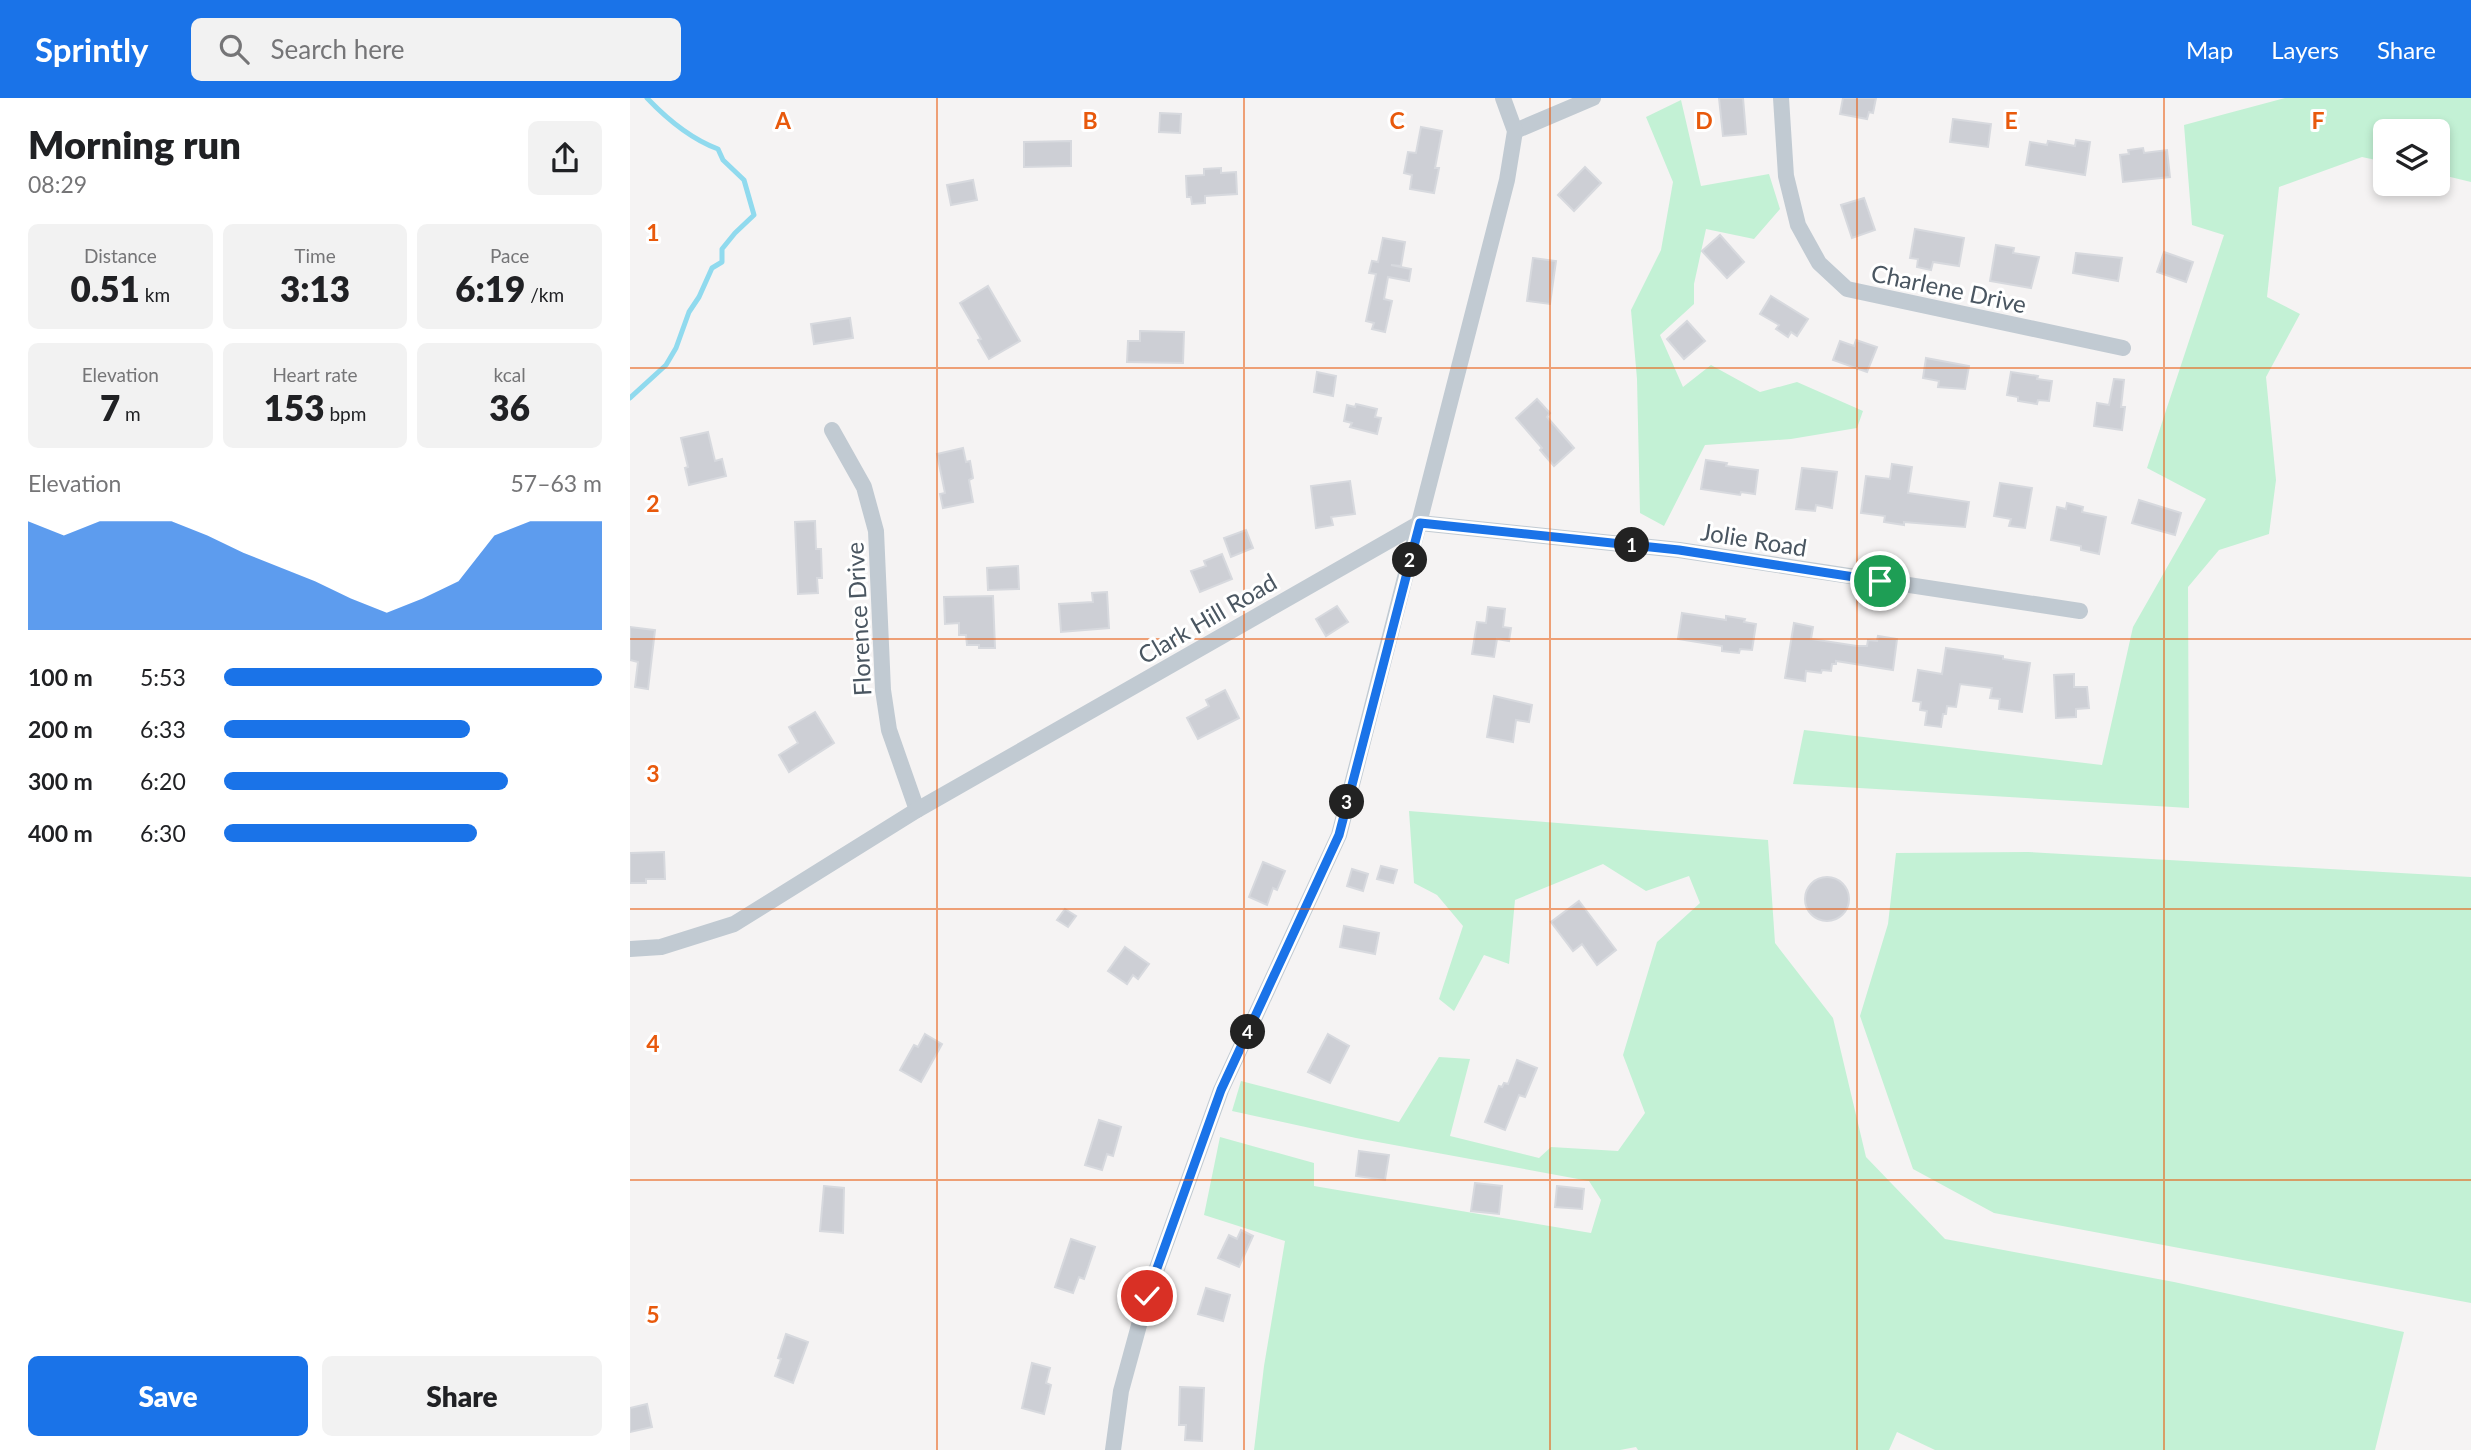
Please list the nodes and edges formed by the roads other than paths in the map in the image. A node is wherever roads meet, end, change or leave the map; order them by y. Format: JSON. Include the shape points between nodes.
{"nodes":[{"id":1,"x":1503,"y":98,"type":"edge"},
{"id":2,"x":1593,"y":98,"type":"edge"},
{"id":3,"x":1781,"y":98,"type":"edge"},
{"id":4,"x":1515,"y":131,"type":"junction"},
{"id":5,"x":2123,"y":348,"type":"dead end"},
{"id":6,"x":832,"y":430,"type":"dead end"},
{"id":7,"x":1420,"y":523,"type":"junction"},
{"id":8,"x":2080,"y":611,"type":"dead end"},
{"id":9,"x":917,"y":810,"type":"junction"},
{"id":10,"x":630,"y":949,"type":"edge"},
{"id":11,"x":1113,"y":1450,"type":"edge"}],
"edges":[{"from":1,"to":4,"type":"street"},
{"from":2,"to":4,"type":"street"},
{"from":3,"to":5,"type":"street","name":"Charlene Drive","via":[[1786,176],[1798,225],[1819,262],[1847,289]]},
{"from":4,"to":7,"type":"street","via":[[1507,180]]},
{"from":6,"to":9,"type":"street","name":"Florence Drive","via":[[864,487],[876,531],[883,690],[889,730]]},
{"from":7,"to":8,"type":"street","name":"Jolie Road","via":[[1679,550]]},
{"from":7,"to":9,"type":"street","name":"Clark Hill Road"},
{"from":7,"to":11,"type":"street","via":[[1339,835],[1221,1090],[1147,1296],[1121,1391]]},
{"from":9,"to":10,"type":"street","name":"Clark Hill Road","via":[[734,924],[661,947]]}]}
